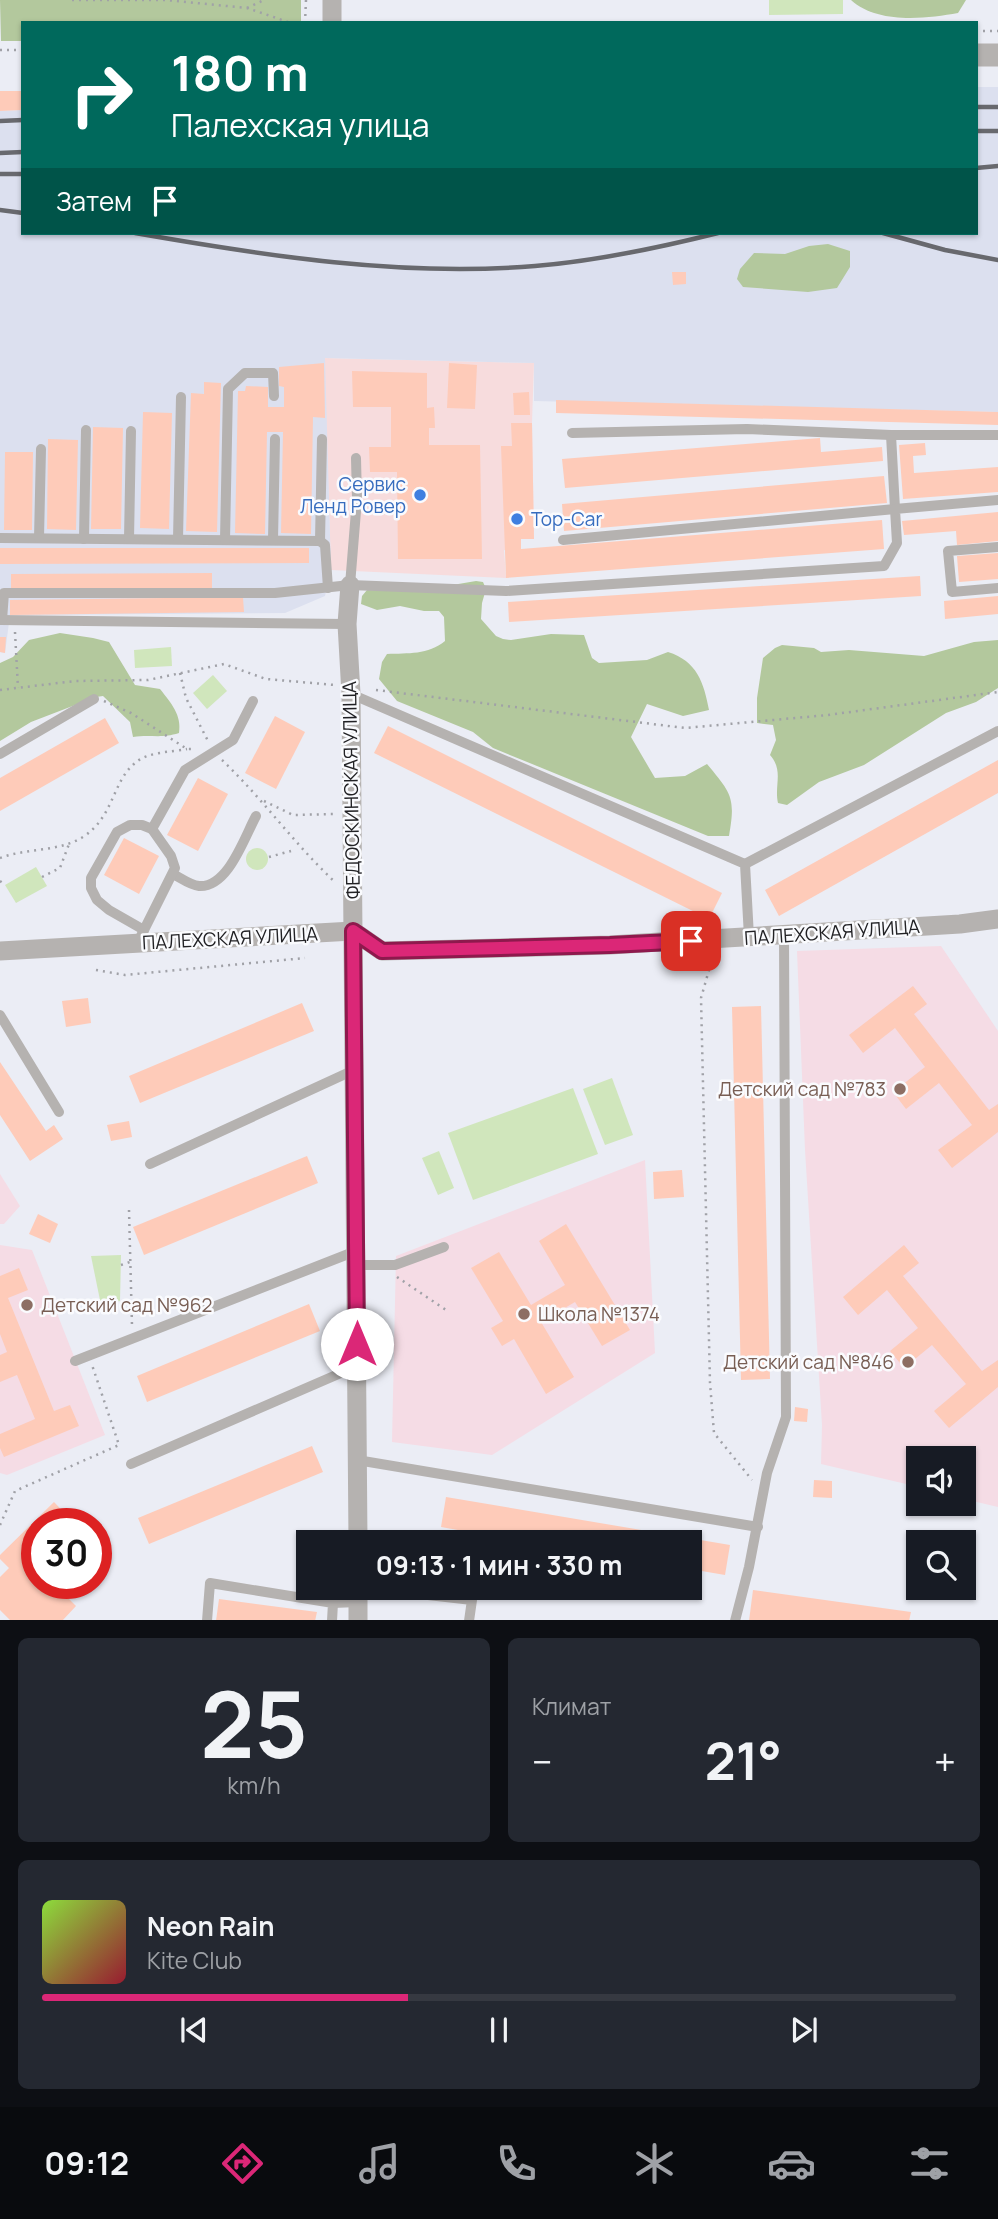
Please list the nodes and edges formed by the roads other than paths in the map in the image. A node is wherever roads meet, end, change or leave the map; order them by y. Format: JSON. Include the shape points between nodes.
{"nodes":[{"id":1,"x":332,"y":0,"type":"edge"},
{"id":2,"x":332,"y":21,"type":"edge"},
{"id":3,"x":978,"y":55,"type":"edge"},
{"id":4,"x":998,"y":55,"type":"edge"},
{"id":5,"x":274,"y":396,"type":"dead end"},
{"id":6,"x":180,"y":397,"type":"dead end"},
{"id":7,"x":86,"y":430,"type":"dead end"},
{"id":8,"x":131,"y":431,"type":"dead end"},
{"id":9,"x":572,"y":433,"type":"dead end"},
{"id":10,"x":891,"y":435,"type":"junction"},
{"id":11,"x":998,"y":435,"type":"edge"},
{"id":12,"x":275,"y":439,"type":"dead end"},
{"id":13,"x":322,"y":439,"type":"dead end"},
{"id":14,"x":41,"y":449,"type":"dead end"},
{"id":15,"x":356,"y":458,"type":"dead end"},
{"id":16,"x":998,"y":500,"type":"edge"},
{"id":17,"x":895,"y":509,"type":"junction"},
{"id":18,"x":0,"y":538,"type":"edge"},
{"id":19,"x":39,"y":538,"type":"junction"},
{"id":20,"x":83,"y":539,"type":"junction"},
{"id":21,"x":129,"y":539,"type":"junction"},
{"id":22,"x":178,"y":540,"type":"junction"},
{"id":23,"x":225,"y":540,"type":"junction"},
{"id":24,"x":273,"y":540,"type":"junction"},
{"id":25,"x":563,"y":540,"type":"dead end"},
{"id":26,"x":320,"y":541,"type":"junction"},
{"id":27,"x":998,"y":547,"type":"edge"},
{"id":28,"x":350,"y":585,"type":"junction"},
{"id":29,"x":328,"y":588,"type":"junction"},
{"id":30,"x":998,"y":588,"type":"edge"},
{"id":31,"x":1,"y":620,"type":"edge"},
{"id":32,"x":347,"y":624,"type":"junction"},
{"id":33,"x":351,"y":690,"type":"junction"},
{"id":34,"x":94,"y":699,"type":"road end"},
{"id":35,"x":253,"y":701,"type":"dead end"},
{"id":36,"x":998,"y":731,"type":"edge"},
{"id":37,"x":0,"y":754,"type":"edge"},
{"id":38,"x":256,"y":816,"type":"dead end"},
{"id":39,"x":152,"y":829,"type":"junction"},
{"id":40,"x":746,"y":864,"type":"junction"},
{"id":41,"x":173,"y":874,"type":"junction"},
{"id":42,"x":998,"y":919,"type":"edge"},
{"id":43,"x":353,"y":931,"type":"junction"},
{"id":44,"x":784,"y":935,"type":"junction"},
{"id":45,"x":141,"y":936,"type":"junction"},
{"id":46,"x":749,"y":937,"type":"junction"},
{"id":47,"x":0,"y":951,"type":"edge"},
{"id":48,"x":0,"y":1015,"type":"edge"},
{"id":49,"x":354,"y":1070,"type":"junction"},
{"id":50,"x":59,"y":1112,"type":"dead end"},
{"id":51,"x":150,"y":1164,"type":"dead end"},
{"id":52,"x":444,"y":1247,"type":"dead end"},
{"id":53,"x":356,"y":1258,"type":"junction"},
{"id":54,"x":75,"y":1361,"type":"dead end"},
{"id":55,"x":357,"y":1366,"type":"junction"},
{"id":56,"x":357,"y":1460,"type":"junction"},
{"id":57,"x":131,"y":1464,"type":"dead end"},
{"id":58,"x":758,"y":1527,"type":"junction"},
{"id":59,"x":358,"y":1530,"type":"edge"},
{"id":60,"x":333,"y":1603,"type":"junction"},
{"id":61,"x":358,"y":1603,"type":"edge"},
{"id":62,"x":207,"y":1620,"type":"edge"},
{"id":63,"x":332,"y":1620,"type":"edge"},
{"id":64,"x":469,"y":1620,"type":"edge"},
{"id":65,"x":735,"y":1620,"type":"edge"}],
"edges":[{"from":1,"to":2,"type":"street"},
{"from":3,"to":4,"type":"street"},
{"from":5,"to":23,"type":"lane","via":[[273,373],[245,373],[228,389]]},
{"from":6,"to":22,"type":"lane"},
{"from":7,"to":20,"type":"lane"},
{"from":8,"to":21,"type":"lane"},
{"from":9,"to":10,"type":"lane","via":[[747,429]]},
{"from":10,"to":11,"type":"lane"},
{"from":10,"to":17,"type":"lane"},
{"from":12,"to":24,"type":"lane"},
{"from":13,"to":26,"type":"lane"},
{"from":14,"to":19,"type":"lane"},
{"from":15,"to":28,"type":"lane"},
{"from":16,"to":17,"type":"lane"},
{"from":17,"to":25,"type":"lane"},
{"from":17,"to":28,"type":"lane","via":[[897,543],[884,566],[506,591]]},
{"from":18,"to":19,"type":"lane"},
{"from":19,"to":20,"type":"lane"},
{"from":20,"to":21,"type":"lane"},
{"from":21,"to":22,"type":"lane"},
{"from":22,"to":23,"type":"lane"},
{"from":23,"to":24,"type":"lane"},
{"from":24,"to":26,"type":"lane"},
{"from":26,"to":29,"type":"lane","via":[[325,545]]},
{"from":27,"to":30,"type":"lane","via":[[948,551],[952,592]]},
{"from":28,"to":29,"type":"lane"},
{"from":28,"to":32,"type":"street","name":"ФЕДОСКИНСКАЯ УЛИЦА"},
{"from":29,"to":31,"type":"lane","via":[[275,593],[4,593]]},
{"from":31,"to":32,"type":"lane"},
{"from":32,"to":33,"type":"street","name":"ФЕДОСКИНСКАЯ УЛИЦА"},
{"from":33,"to":40,"type":"lane"},
{"from":33,"to":43,"type":"street","name":"ФЕДОСКИНСКАЯ УЛИЦА"},
{"from":34,"to":37,"type":"lane"},
{"from":35,"to":39,"type":"lane","via":[[233,740],[185,770]]},
{"from":36,"to":40,"type":"lane"},
{"from":38,"to":41,"type":"lane","via":[[227,872],[216,881],[196,886]]},
{"from":39,"to":41,"type":"lane","via":[[171,856]]},
{"from":39,"to":45,"type":"lane","via":[[130,825],[117,832],[91,878],[97,900]]},
{"from":40,"to":46,"type":"lane"},
{"from":41,"to":45,"type":"lane"},
{"from":42,"to":44,"type":"street","name":"ПАЛЕХСКАЯ УЛИЦА"},
{"from":43,"to":45,"type":"street","name":"ПАЛЕХСКАЯ УЛИЦА"},
{"from":43,"to":46,"type":"street","name":"ПАЛЕХСКАЯ УЛИЦА","via":[[382,951]]},
{"from":43,"to":49,"type":"street","name":"ФЕДОСКИНСКАЯ УЛИЦА"},
{"from":44,"to":46,"type":"street","name":"ПАЛЕХСКАЯ УЛИЦА"},
{"from":44,"to":58,"type":"lane","via":[[786,1417],[767,1473]]},
{"from":45,"to":47,"type":"street","name":"ПАЛЕХСКАЯ УЛИЦА"},
{"from":48,"to":50,"type":"lane"},
{"from":49,"to":51,"type":"lane"},
{"from":49,"to":53,"type":"street","name":"ФЕДОСКИНСКАЯ УЛИЦА"},
{"from":52,"to":53,"type":"lane","via":[[395,1265]]},
{"from":53,"to":54,"type":"lane"},
{"from":53,"to":55,"type":"street","name":"ФЕДОСКИНСКАЯ УЛИЦА"},
{"from":55,"to":56,"type":"street","name":"ФЕДОСКИНСКАЯ УЛИЦА"},
{"from":55,"to":57,"type":"lane"},
{"from":56,"to":58,"type":"lane"},
{"from":56,"to":59,"type":"street","name":"ФЕДОСКИНСКАЯ УЛИЦА"},
{"from":58,"to":65,"type":"lane"},
{"from":60,"to":61,"type":"lane"},
{"from":60,"to":62,"type":"lane","via":[[210,1583]]},
{"from":60,"to":63,"type":"lane"},
{"from":61,"to":64,"type":"lane","via":[[472,1600]]}]}
